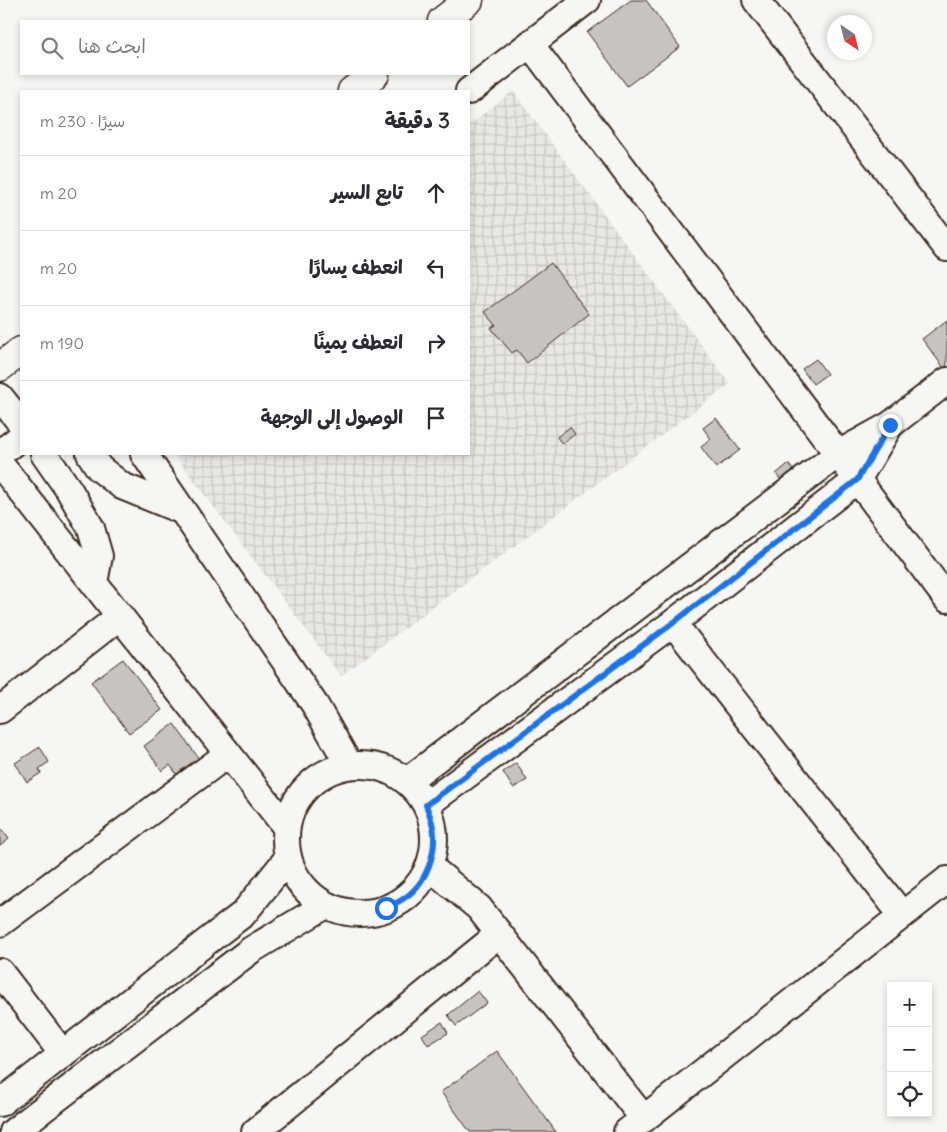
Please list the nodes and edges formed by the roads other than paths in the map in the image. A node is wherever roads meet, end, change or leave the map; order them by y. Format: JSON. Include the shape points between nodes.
{"nodes":[{"id":1,"x":469,"y":0,"type":"edge"},
{"id":2,"x":587,"y":0,"type":"edge"},
{"id":3,"x":756,"y":0,"type":"edge"},
{"id":4,"x":443,"y":20,"type":"edge"},
{"id":5,"x":530,"y":44,"type":"junction"},
{"id":6,"x":374,"y":75,"type":"edge"},
{"id":7,"x":353,"y":90,"type":"edge"},
{"id":8,"x":470,"y":90,"type":"edge"},
{"id":9,"x":947,"y":248,"type":"edge"},
{"id":10,"x":947,"y":381,"type":"edge"},
{"id":11,"x":0,"y":397,"type":"edge"},
{"id":12,"x":20,"y":422,"type":"edge"},
{"id":13,"x":890,"y":425,"type":"junction"},
{"id":14,"x":20,"y":438,"type":"edge"},
{"id":15,"x":0,"y":453,"type":"edge"},
{"id":16,"x":838,"y":454,"type":"junction"},
{"id":17,"x":45,"y":455,"type":"edge"},
{"id":18,"x":91,"y":455,"type":"edge"},
{"id":19,"x":145,"y":455,"type":"edge"},
{"id":20,"x":0,"y":464,"type":"edge"},
{"id":21,"x":857,"y":480,"type":"junction"},
{"id":22,"x":183,"y":511,"type":"junction"},
{"id":23,"x":94,"y":583,"type":"junction"},
{"id":24,"x":947,"y":600,"type":"edge"},
{"id":25,"x":120,"y":616,"type":"junction"},
{"id":26,"x":673,"y":623,"type":"junction"},
{"id":27,"x":0,"y":710,"type":"edge"},
{"id":28,"x":228,"y":754,"type":"junction"},
{"id":29,"x":349,"y":766,"type":"junction"},
{"id":30,"x":407,"y":781,"type":"junction"},
{"id":31,"x":426,"y":805,"type":"junction"},
{"id":32,"x":286,"y":827,"type":"junction"},
{"id":33,"x":288,"y":858,"type":"junction"},
{"id":34,"x":429,"y":866,"type":"junction"},
{"id":35,"x":947,"y":880,"type":"edge"},
{"id":36,"x":326,"y":905,"type":"junction"},
{"id":37,"x":902,"y":915,"type":"junction"},
{"id":38,"x":0,"y":923,"type":"edge"},
{"id":39,"x":500,"y":934,"type":"junction"},
{"id":40,"x":0,"y":972,"type":"edge"},
{"id":41,"x":63,"y":1054,"type":"junction"},
{"id":42,"x":0,"y":1103,"type":"edge"},
{"id":43,"x":636,"y":1125,"type":"edge"},
{"id":44,"x":13,"y":1132,"type":"edge"},
{"id":45,"x":255,"y":1132,"type":"edge"}],
"edges":[{"from":1,"to":4,"type":"main road"},
{"from":2,"to":5,"type":"lane"},
{"from":3,"to":9,"type":"lane"},
{"from":5,"to":8,"type":"lane"},
{"from":5,"to":16,"type":"lane"},
{"from":6,"to":7,"type":"main road"},
{"from":10,"to":13,"type":"lane"},
{"from":11,"to":12,"type":"lane"},
{"from":13,"to":16,"type":"lane"},
{"from":13,"to":21,"type":"lane"},
{"from":14,"to":15,"type":"lane"},
{"from":16,"to":21,"type":"lane"},
{"from":16,"to":30,"type":"lane"},
{"from":17,"to":23,"type":"lane","via":[[91,528],[99,556]]},
{"from":18,"to":22,"type":"lane","via":[[99,468],[122,486]]},
{"from":19,"to":22,"type":"lane"},
{"from":20,"to":23,"type":"lane"},
{"from":21,"to":24,"type":"lane"},
{"from":21,"to":26,"type":"lane"},
{"from":22,"to":29,"type":"lane","via":[[315,706]]},
{"from":23,"to":25,"type":"lane"},
{"from":25,"to":27,"type":"lane"},
{"from":25,"to":28,"type":"lane"},
{"from":26,"to":31,"type":"lane"},
{"from":26,"to":37,"type":"lane"},
{"from":28,"to":32,"type":"lane"},
{"from":28,"to":38,"type":"lane"},
{"from":29,"to":30,"type":"lane","via":[[380,767]]},
{"from":29,"to":32,"type":"lane","via":[[320,776],[308,786],[290,812]]},
{"from":30,"to":31,"type":"lane"},
{"from":31,"to":34,"type":"lane","via":[[434,835]]},
{"from":32,"to":33,"type":"lane"},
{"from":33,"to":36,"type":"lane","via":[[302,885]]},
{"from":33,"to":41,"type":"lane","via":[[243,914]]},
{"from":34,"to":36,"type":"lane","via":[[412,892],[386,908],[355,913]]},
{"from":34,"to":39,"type":"lane","via":[[480,908]]},
{"from":35,"to":37,"type":"lane"},
{"from":36,"to":44,"type":"lane","via":[[251,950]]},
{"from":37,"to":43,"type":"lane"},
{"from":39,"to":43,"type":"lane"},
{"from":39,"to":45,"type":"lane"},
{"from":40,"to":41,"type":"lane"},
{"from":41,"to":42,"type":"lane"}]}
